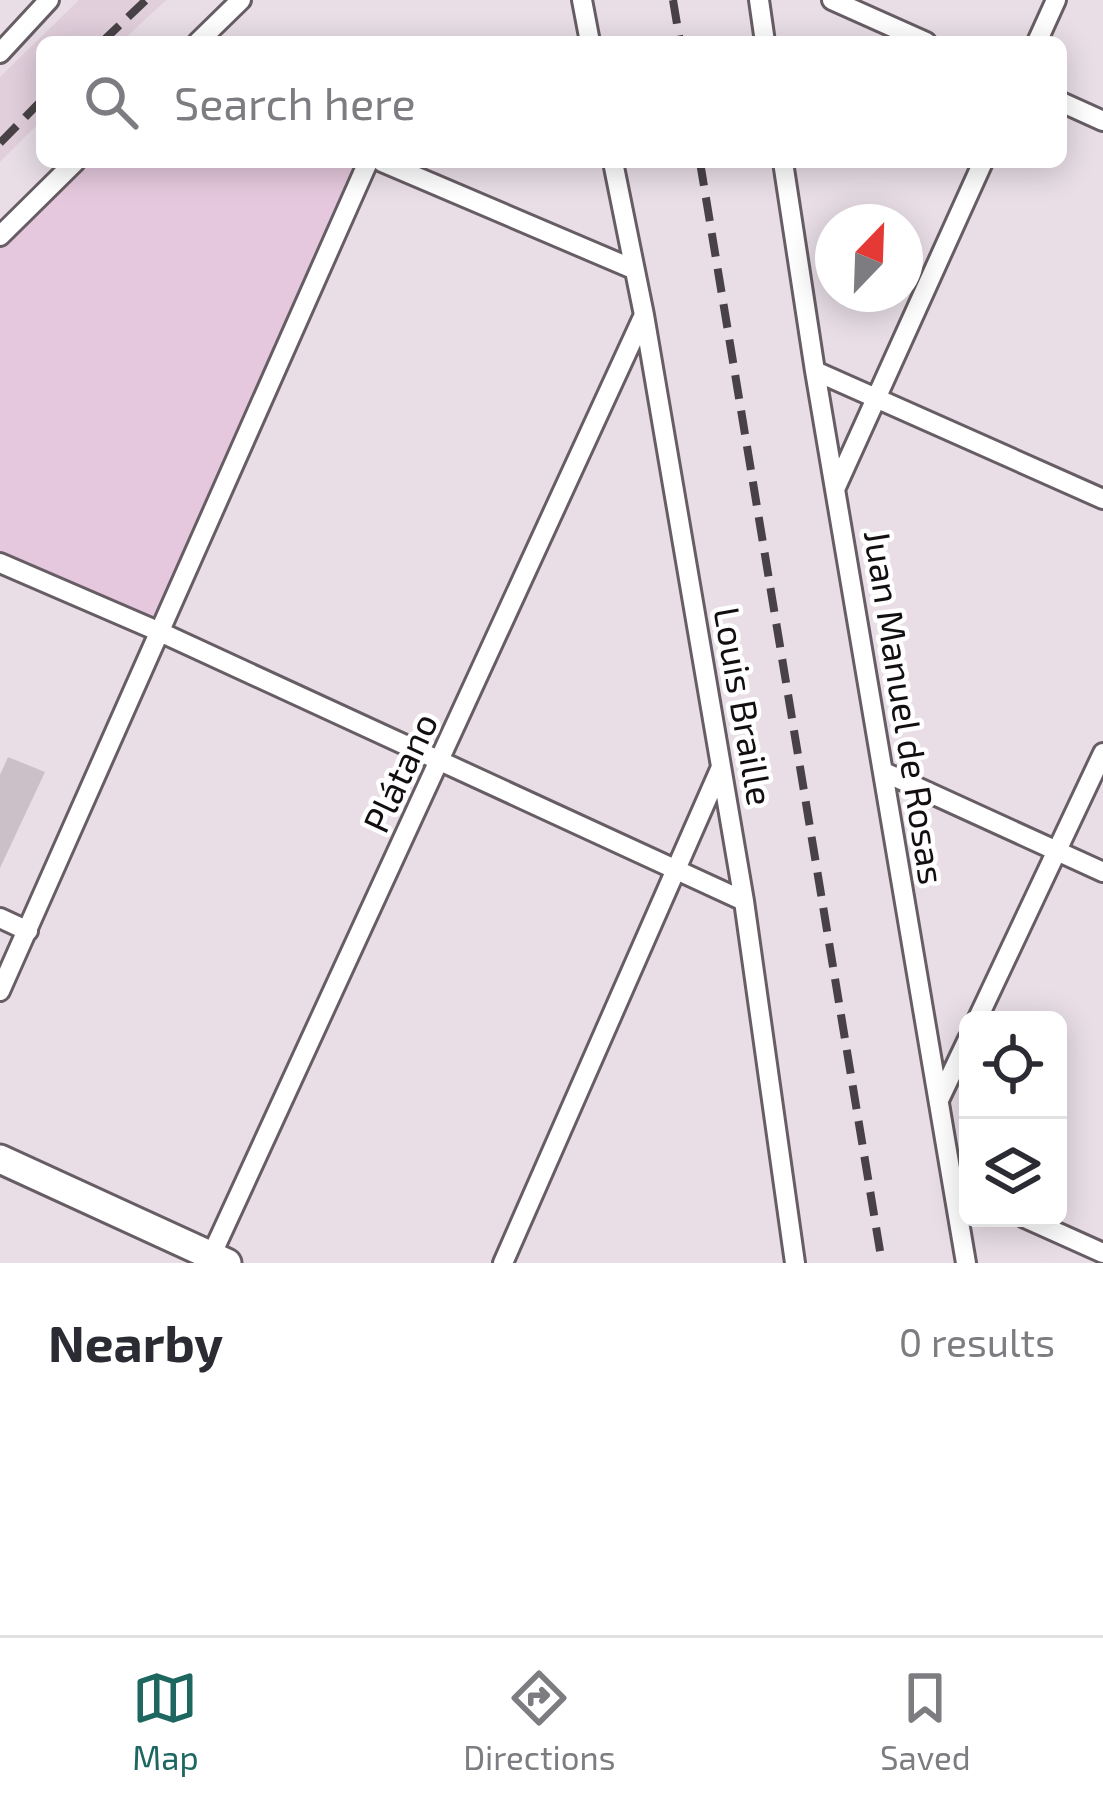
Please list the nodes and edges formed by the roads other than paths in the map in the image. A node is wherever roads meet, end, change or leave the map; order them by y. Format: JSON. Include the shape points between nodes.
{"nodes":[{"id":1,"x":49,"y":0,"type":"edge"},
{"id":2,"x":241,"y":0,"type":"edge"},
{"id":3,"x":582,"y":0,"type":"edge"},
{"id":4,"x":759,"y":0,"type":"edge"},
{"id":5,"x":832,"y":0,"type":"edge"},
{"id":6,"x":1056,"y":0,"type":"edge"},
{"id":7,"x":204,"y":36,"type":"edge"},
{"id":8,"x":589,"y":36,"type":"edge"},
{"id":9,"x":764,"y":36,"type":"edge"},
{"id":10,"x":913,"y":36,"type":"edge"},
{"id":11,"x":1040,"y":36,"type":"edge"},
{"id":12,"x":0,"y":53,"type":"edge"},
{"id":13,"x":1067,"y":105,"type":"edge"},
{"id":14,"x":1103,"y":121,"type":"edge"},
{"id":15,"x":69,"y":168,"type":"edge"},
{"id":16,"x":365,"y":168,"type":"edge"},
{"id":17,"x":396,"y":168,"type":"edge"},
{"id":18,"x":614,"y":168,"type":"edge"},
{"id":19,"x":784,"y":168,"type":"edge"},
{"id":20,"x":980,"y":168,"type":"edge"},
{"id":21,"x":0,"y":236,"type":"edge"},
{"id":22,"x":633,"y":269,"type":"junction"},
{"id":23,"x":644,"y":315,"type":"junction"},
{"id":24,"x":815,"y":371,"type":"junction"},
{"id":25,"x":876,"y":398,"type":"junction"},
{"id":26,"x":836,"y":487,"type":"junction"},
{"id":27,"x":1103,"y":499,"type":"edge"},
{"id":28,"x":0,"y":563,"type":"edge"},
{"id":29,"x":160,"y":632,"type":"junction"},
{"id":30,"x":1103,"y":753,"type":"edge"},
{"id":31,"x":440,"y":760,"type":"junction"},
{"id":32,"x":722,"y":765,"type":"junction"},
{"id":33,"x":884,"y":772,"type":"junction"},
{"id":34,"x":1058,"y":851,"type":"junction"},
{"id":35,"x":674,"y":870,"type":"junction"},
{"id":36,"x":1103,"y":872,"type":"edge"},
{"id":37,"x":744,"y":901,"type":"junction"},
{"id":38,"x":0,"y":918,"type":"edge"},
{"id":39,"x":28,"y":931,"type":"junction"},
{"id":40,"x":0,"y":991,"type":"edge"},
{"id":41,"x":981,"y":1011,"type":"edge"},
{"id":42,"x":959,"y":1058,"type":"edge"},
{"id":43,"x":938,"y":1101,"type":"junction"},
{"id":44,"x":0,"y":1160,"type":"edge"},
{"id":45,"x":0,"y":1175,"type":"edge"},
{"id":46,"x":959,"y":1182,"type":"edge"},
{"id":47,"x":964,"y":1227,"type":"edge"},
{"id":48,"x":1045,"y":1227,"type":"edge"},
{"id":49,"x":1103,"y":1253,"type":"edge"},
{"id":50,"x":210,"y":1261,"type":"edge"},
{"id":51,"x":503,"y":1263,"type":"edge"},
{"id":52,"x":795,"y":1263,"type":"edge"},
{"id":53,"x":966,"y":1263,"type":"edge"}],
"edges":[{"from":1,"to":12,"type":"street"},
{"from":2,"to":7,"type":"street"},
{"from":3,"to":8,"type":"street"},
{"from":4,"to":9,"type":"street"},
{"from":5,"to":10,"type":"street"},
{"from":6,"to":11,"type":"street"},
{"from":13,"to":14,"type":"street"},
{"from":15,"to":21,"type":"street"},
{"from":16,"to":29,"type":"street"},
{"from":17,"to":22,"type":"street"},
{"from":18,"to":22,"type":"street","name":"Louis Braille"},
{"from":19,"to":24,"type":"street","name":"Juan Manuel de Rosas"},
{"from":20,"to":25,"type":"street"},
{"from":22,"to":23,"type":"street","name":"Louis Braille"},
{"from":23,"to":31,"type":"street","name":"Plátano"},
{"from":23,"to":32,"type":"street","name":"Louis Braille"},
{"from":24,"to":25,"type":"street"},
{"from":24,"to":26,"type":"street","name":"Juan Manuel de Rosas"},
{"from":25,"to":26,"type":"street"},
{"from":25,"to":27,"type":"street"},
{"from":26,"to":33,"type":"street","name":"Juan Manuel de Rosas"},
{"from":28,"to":29,"type":"street"},
{"from":29,"to":31,"type":"street"},
{"from":29,"to":39,"type":"street"},
{"from":30,"to":34,"type":"street"},
{"from":31,"to":35,"type":"street"},
{"from":31,"to":50,"type":"street","name":"Plátano"},
{"from":32,"to":35,"type":"street"},
{"from":32,"to":37,"type":"street","name":"Louis Braille"},
{"from":33,"to":34,"type":"street"},
{"from":33,"to":43,"type":"street","name":"Juan Manuel de Rosas"},
{"from":34,"to":36,"type":"street"},
{"from":34,"to":41,"type":"street"},
{"from":35,"to":37,"type":"street"},
{"from":35,"to":51,"type":"street"},
{"from":37,"to":52,"type":"street","name":"Louis Braille"},
{"from":38,"to":39,"type":"street"},
{"from":39,"to":40,"type":"street"},
{"from":42,"to":43,"type":"street"},
{"from":43,"to":46,"type":"street","name":"Juan Manuel de Rosas"},
{"from":44,"to":50,"type":"main road"},
{"from":45,"to":50,"type":"main road"},
{"from":47,"to":53,"type":"street","name":"Juan Manuel de Rosas"},
{"from":48,"to":49,"type":"street"}]}
